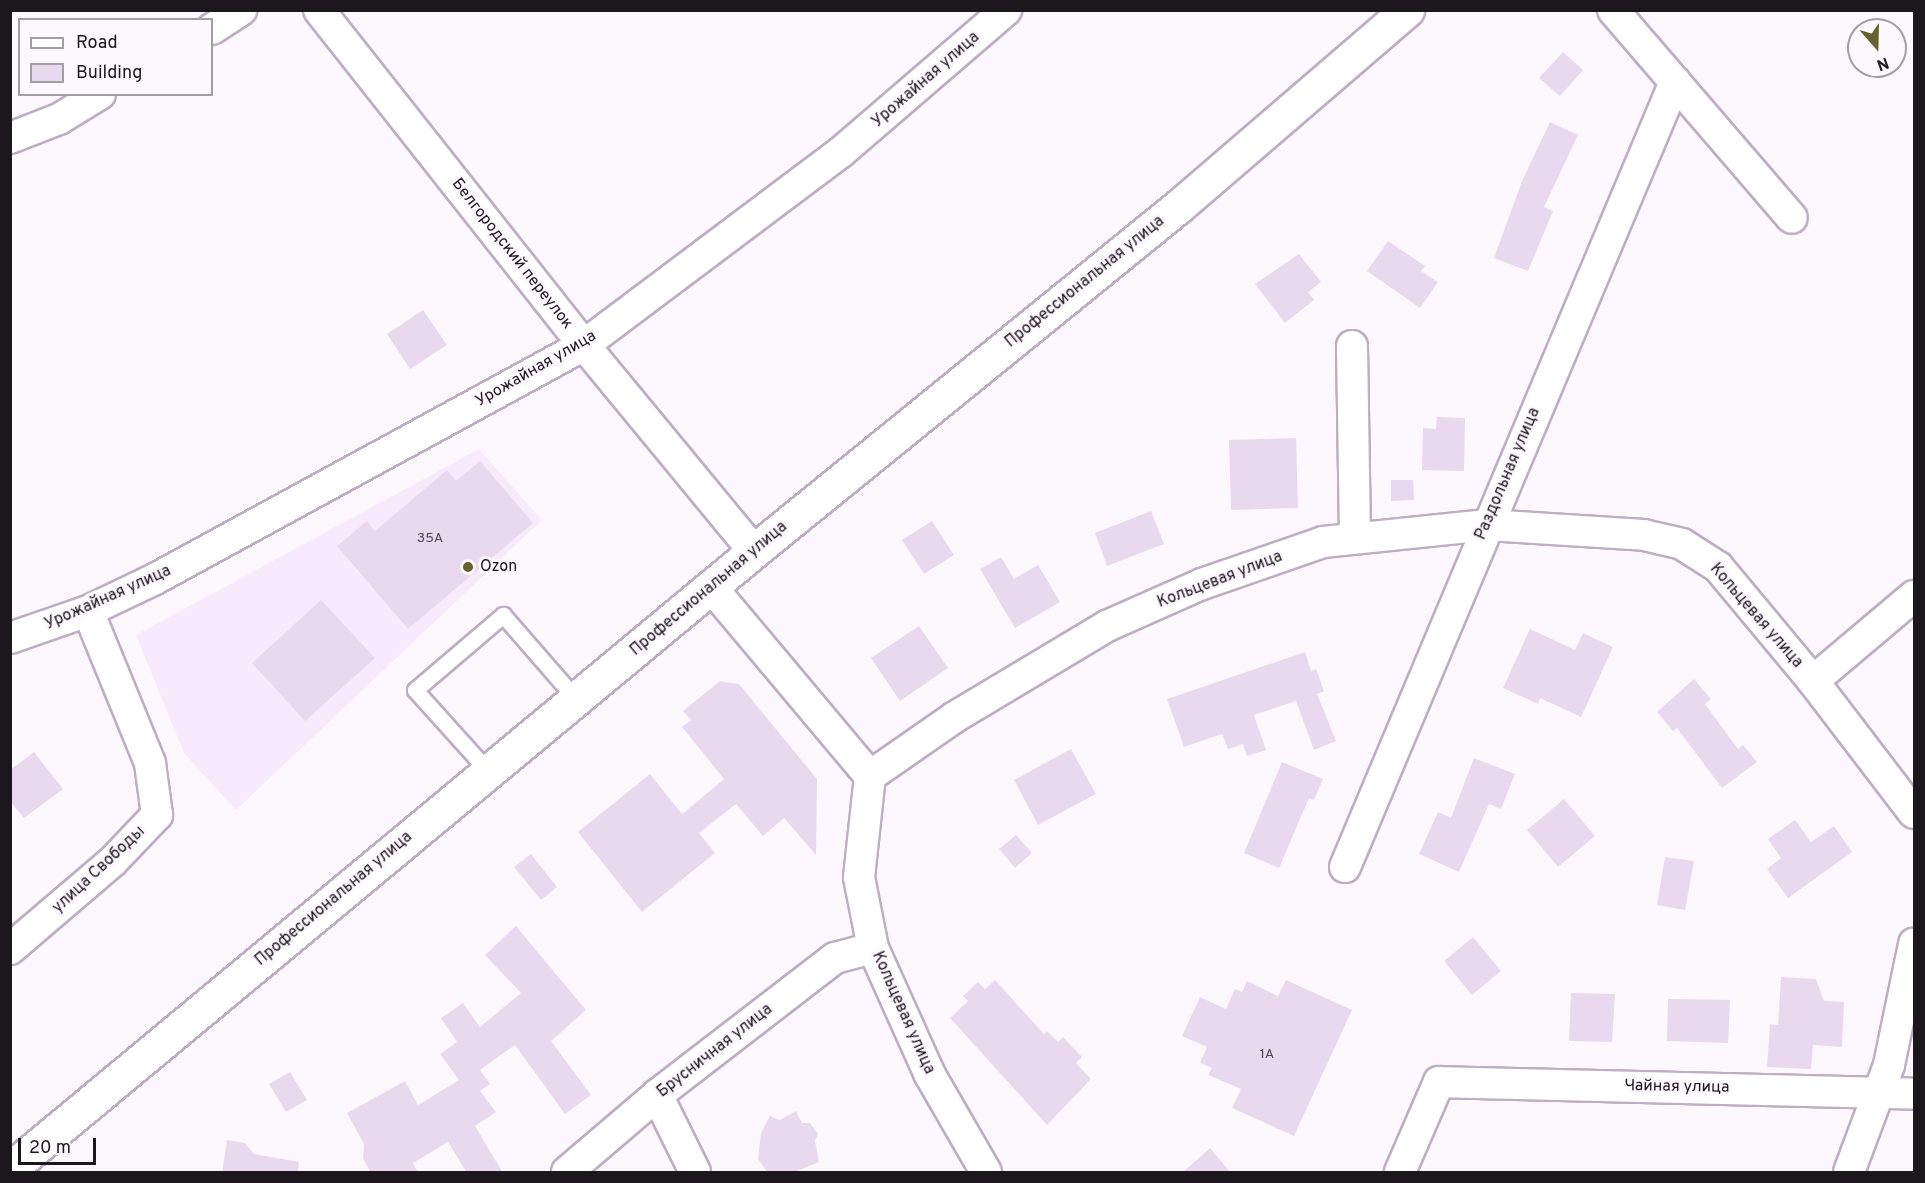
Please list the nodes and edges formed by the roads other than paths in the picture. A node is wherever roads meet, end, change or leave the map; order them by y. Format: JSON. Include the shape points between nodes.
{"nodes":[{"id":1,"x":241,"y":10,"type":"edge"},
{"id":2,"x":319,"y":10,"type":"edge"},
{"id":3,"x":1006,"y":10,"type":"edge"},
{"id":4,"x":1407,"y":10,"type":"edge"},
{"id":5,"x":1613,"y":10,"type":"edge"},
{"id":6,"x":213,"y":27,"type":"edge"},
{"id":7,"x":1675,"y":82,"type":"junction"},
{"id":8,"x":97,"y":96,"type":"edge"},
{"id":9,"x":10,"y":138,"type":"edge"},
{"id":10,"x":1792,"y":218,"type":"dead end"},
{"id":11,"x":584,"y":345,"type":"junction"},
{"id":12,"x":1352,"y":346,"type":"dead end"},
{"id":13,"x":1487,"y":525,"type":"junction"},
{"id":14,"x":1355,"y":538,"type":"junction"},
{"id":15,"x":754,"y":551,"type":"junction"},
{"id":16,"x":712,"y":588,"type":"junction"},
{"id":17,"x":1914,"y":596,"type":"edge"},
{"id":18,"x":88,"y":610,"type":"junction"},
{"id":19,"x":10,"y":639,"type":"edge"},
{"id":20,"x":1813,"y":681,"type":"junction"},
{"id":21,"x":576,"y":699,"type":"junction"},
{"id":22,"x":488,"y":771,"type":"junction"},
{"id":23,"x":870,"y":776,"type":"junction"},
{"id":24,"x":1910,"y":799,"type":"edge"},
{"id":25,"x":1345,"y":867,"type":"dead end"},
{"id":26,"x":1914,"y":944,"type":"edge"},
{"id":27,"x":873,"y":948,"type":"junction"},
{"id":28,"x":10,"y":949,"type":"edge"},
{"id":29,"x":1880,"y":1092,"type":"junction"},
{"id":30,"x":1914,"y":1094,"type":"edge"},
{"id":31,"x":657,"y":1095,"type":"junction"},
{"id":32,"x":10,"y":1169,"type":"edge"},
{"id":33,"x":567,"y":1173,"type":"edge"},
{"id":34,"x":694,"y":1173,"type":"edge"},
{"id":35,"x":986,"y":1173,"type":"edge"},
{"id":36,"x":1400,"y":1173,"type":"edge"},
{"id":37,"x":1849,"y":1173,"type":"edge"}],
"edges":[{"from":1,"to":6,"type":"street"},
{"from":2,"to":11,"type":"street","name":"Белгородский переулок"},
{"from":3,"to":11,"type":"street","name":"Урожайная улица","via":[[841,152]]},
{"from":4,"to":15,"type":"street","name":"Профессиональная улица","via":[[1179,206]]},
{"from":5,"to":7,"type":"street"},
{"from":7,"to":10,"type":"street"},
{"from":7,"to":13,"type":"street","name":"Раздольная улица"},
{"from":8,"to":9,"type":"street","via":[[59,119]]},
{"from":11,"to":15,"type":"street","name":"Белгородский переулок"},
{"from":11,"to":18,"type":"street","name":"Урожайная улица","via":[[277,515]]},
{"from":12,"to":14,"type":"street"},
{"from":13,"to":14,"type":"street","name":"Кольцевая улица"},
{"from":13,"to":20,"type":"street","name":"Кольцевая улица","via":[[1644,535],[1682,544],[1718,567]]},
{"from":13,"to":25,"type":"street","name":"Раздольная улица"},
{"from":14,"to":23,"type":"street","name":"Кольцевая улица","via":[[1323,542],[1202,584],[1107,626],[955,717]]},
{"from":15,"to":16,"type":"street","name":"Профессиональная улица"},
{"from":16,"to":21,"type":"street","name":"Профессиональная улица"},
{"from":16,"to":23,"type":"street"},
{"from":17,"to":20,"type":"street"},
{"from":18,"to":19,"type":"street","name":"Урожайная улица"},
{"from":18,"to":28,"type":"street","name":"улица Свободы","via":[[150,763],[157,815],[113,861]]},
{"from":20,"to":24,"type":"street","name":"Кольцевая улица"},
{"from":21,"to":22,"type":"street","name":"Профессиональная улица"},
{"from":21,"to":22,"type":"lane","via":[[503,615],[416,690]]},
{"from":22,"to":32,"type":"street","name":"Профессиональная улица"},
{"from":23,"to":27,"type":"street","name":"Кольцевая улица","via":[[859,877]]},
{"from":26,"to":29,"type":"street"},
{"from":27,"to":31,"type":"street","name":"Брусничная улица","via":[[835,958]]},
{"from":27,"to":35,"type":"street","name":"Кольцевая улица","via":[[930,1075]]},
{"from":29,"to":30,"type":"street","name":"Чайная улица"},
{"from":29,"to":36,"type":"street","name":"Чайная улица","via":[[1439,1082]]},
{"from":29,"to":37,"type":"street"},
{"from":31,"to":33,"type":"street","name":"Брусничная улица"},
{"from":31,"to":34,"type":"street"}]}
